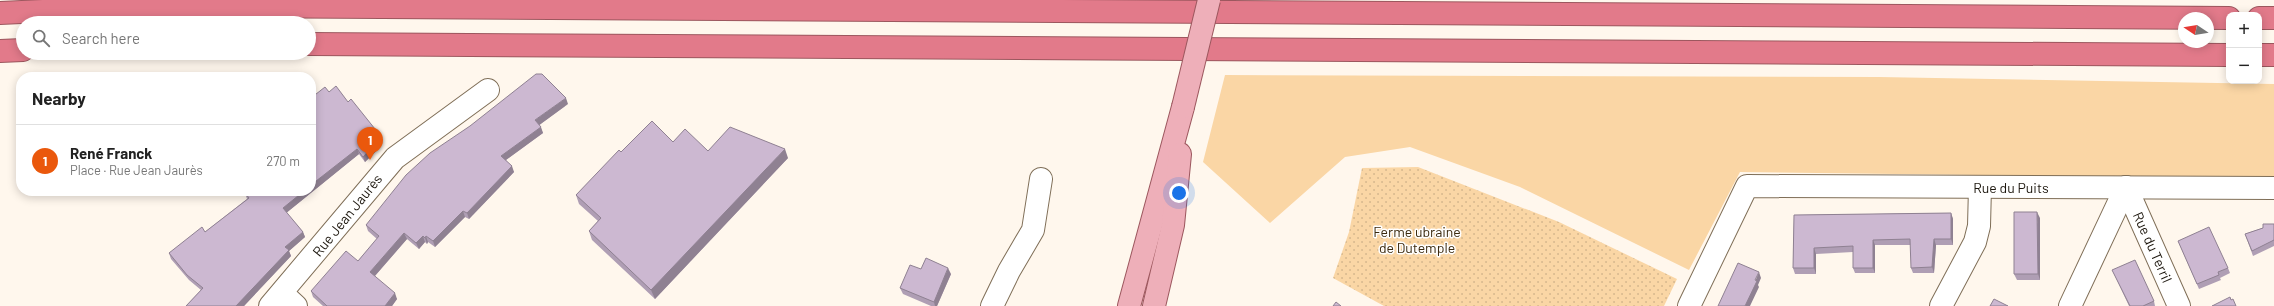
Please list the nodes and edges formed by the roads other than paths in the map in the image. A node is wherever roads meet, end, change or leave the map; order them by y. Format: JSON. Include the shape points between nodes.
{"nodes":[{"id":1,"x":329,"y":0,"type":"edge"},
{"id":2,"x":1209,"y":0,"type":"edge"},
{"id":3,"x":2051,"y":0,"type":"edge"},
{"id":4,"x":369,"y":7,"type":"junction"},
{"id":5,"x":0,"y":13,"type":"edge"},
{"id":6,"x":2011,"y":16,"type":"junction"},
{"id":7,"x":2226,"y":18,"type":"edge"},
{"id":8,"x":2262,"y":18,"type":"edge"},
{"id":9,"x":2274,"y":18,"type":"edge"},
{"id":10,"x":316,"y":44,"type":"edge"},
{"id":11,"x":16,"y":51,"type":"edge"},
{"id":12,"x":0,"y":52,"type":"edge"},
{"id":13,"x":2226,"y":55,"type":"edge"},
{"id":14,"x":2262,"y":55,"type":"edge"},
{"id":15,"x":2274,"y":55,"type":"edge"},
{"id":16,"x":488,"y":90,"type":"dead end"},
{"id":17,"x":1183,"y":107,"type":"junction"},
{"id":18,"x":1041,"y":179,"type":"dead end"},
{"id":19,"x":1980,"y":187,"type":"junction"},
{"id":20,"x":2126,"y":187,"type":"junction"},
{"id":21,"x":2274,"y":188,"type":"edge"},
{"id":22,"x":282,"y":302,"type":"edge"},
{"id":23,"x":992,"y":306,"type":"edge"},
{"id":24,"x":1129,"y":306,"type":"edge"},
{"id":25,"x":1154,"y":306,"type":"edge"},
{"id":26,"x":1689,"y":306,"type":"edge"},
{"id":27,"x":1941,"y":306,"type":"edge"},
{"id":28,"x":2070,"y":306,"type":"edge"},
{"id":29,"x":2179,"y":306,"type":"edge"}],
"edges":[{"from":1,"to":4,"type":"highway"},
{"from":2,"to":17,"type":"main road","bridge":true},
{"from":3,"to":6,"type":"highway"},
{"from":4,"to":5,"type":"highway","via":[[129,7]]},
{"from":4,"to":6,"type":"highway"},
{"from":6,"to":7,"type":"highway"},
{"from":8,"to":9,"type":"highway"},
{"from":10,"to":13,"type":"highway"},
{"from":11,"to":12,"type":"highway"},
{"from":14,"to":15,"type":"highway"},
{"from":16,"to":22,"type":"street","name":"Rue Jean Jaurès","via":[[395,158]]},
{"from":17,"to":24,"type":"main road"},
{"from":17,"to":25,"type":"main road","via":[[1173,225]]},
{"from":18,"to":23,"type":"street","via":[[1033,230]]},
{"from":19,"to":20,"type":"street","name":"Rue du Puits"},
{"from":19,"to":26,"type":"street","name":"Rue du Puits","via":[[1747,186]]},
{"from":19,"to":27,"type":"street","via":[[1979,226],[1975,242]]},
{"from":20,"to":21,"type":"street","name":"Rue du Puits"},
{"from":20,"to":28,"type":"street"},
{"from":20,"to":29,"type":"street","name":"Rue du Terril"}]}
